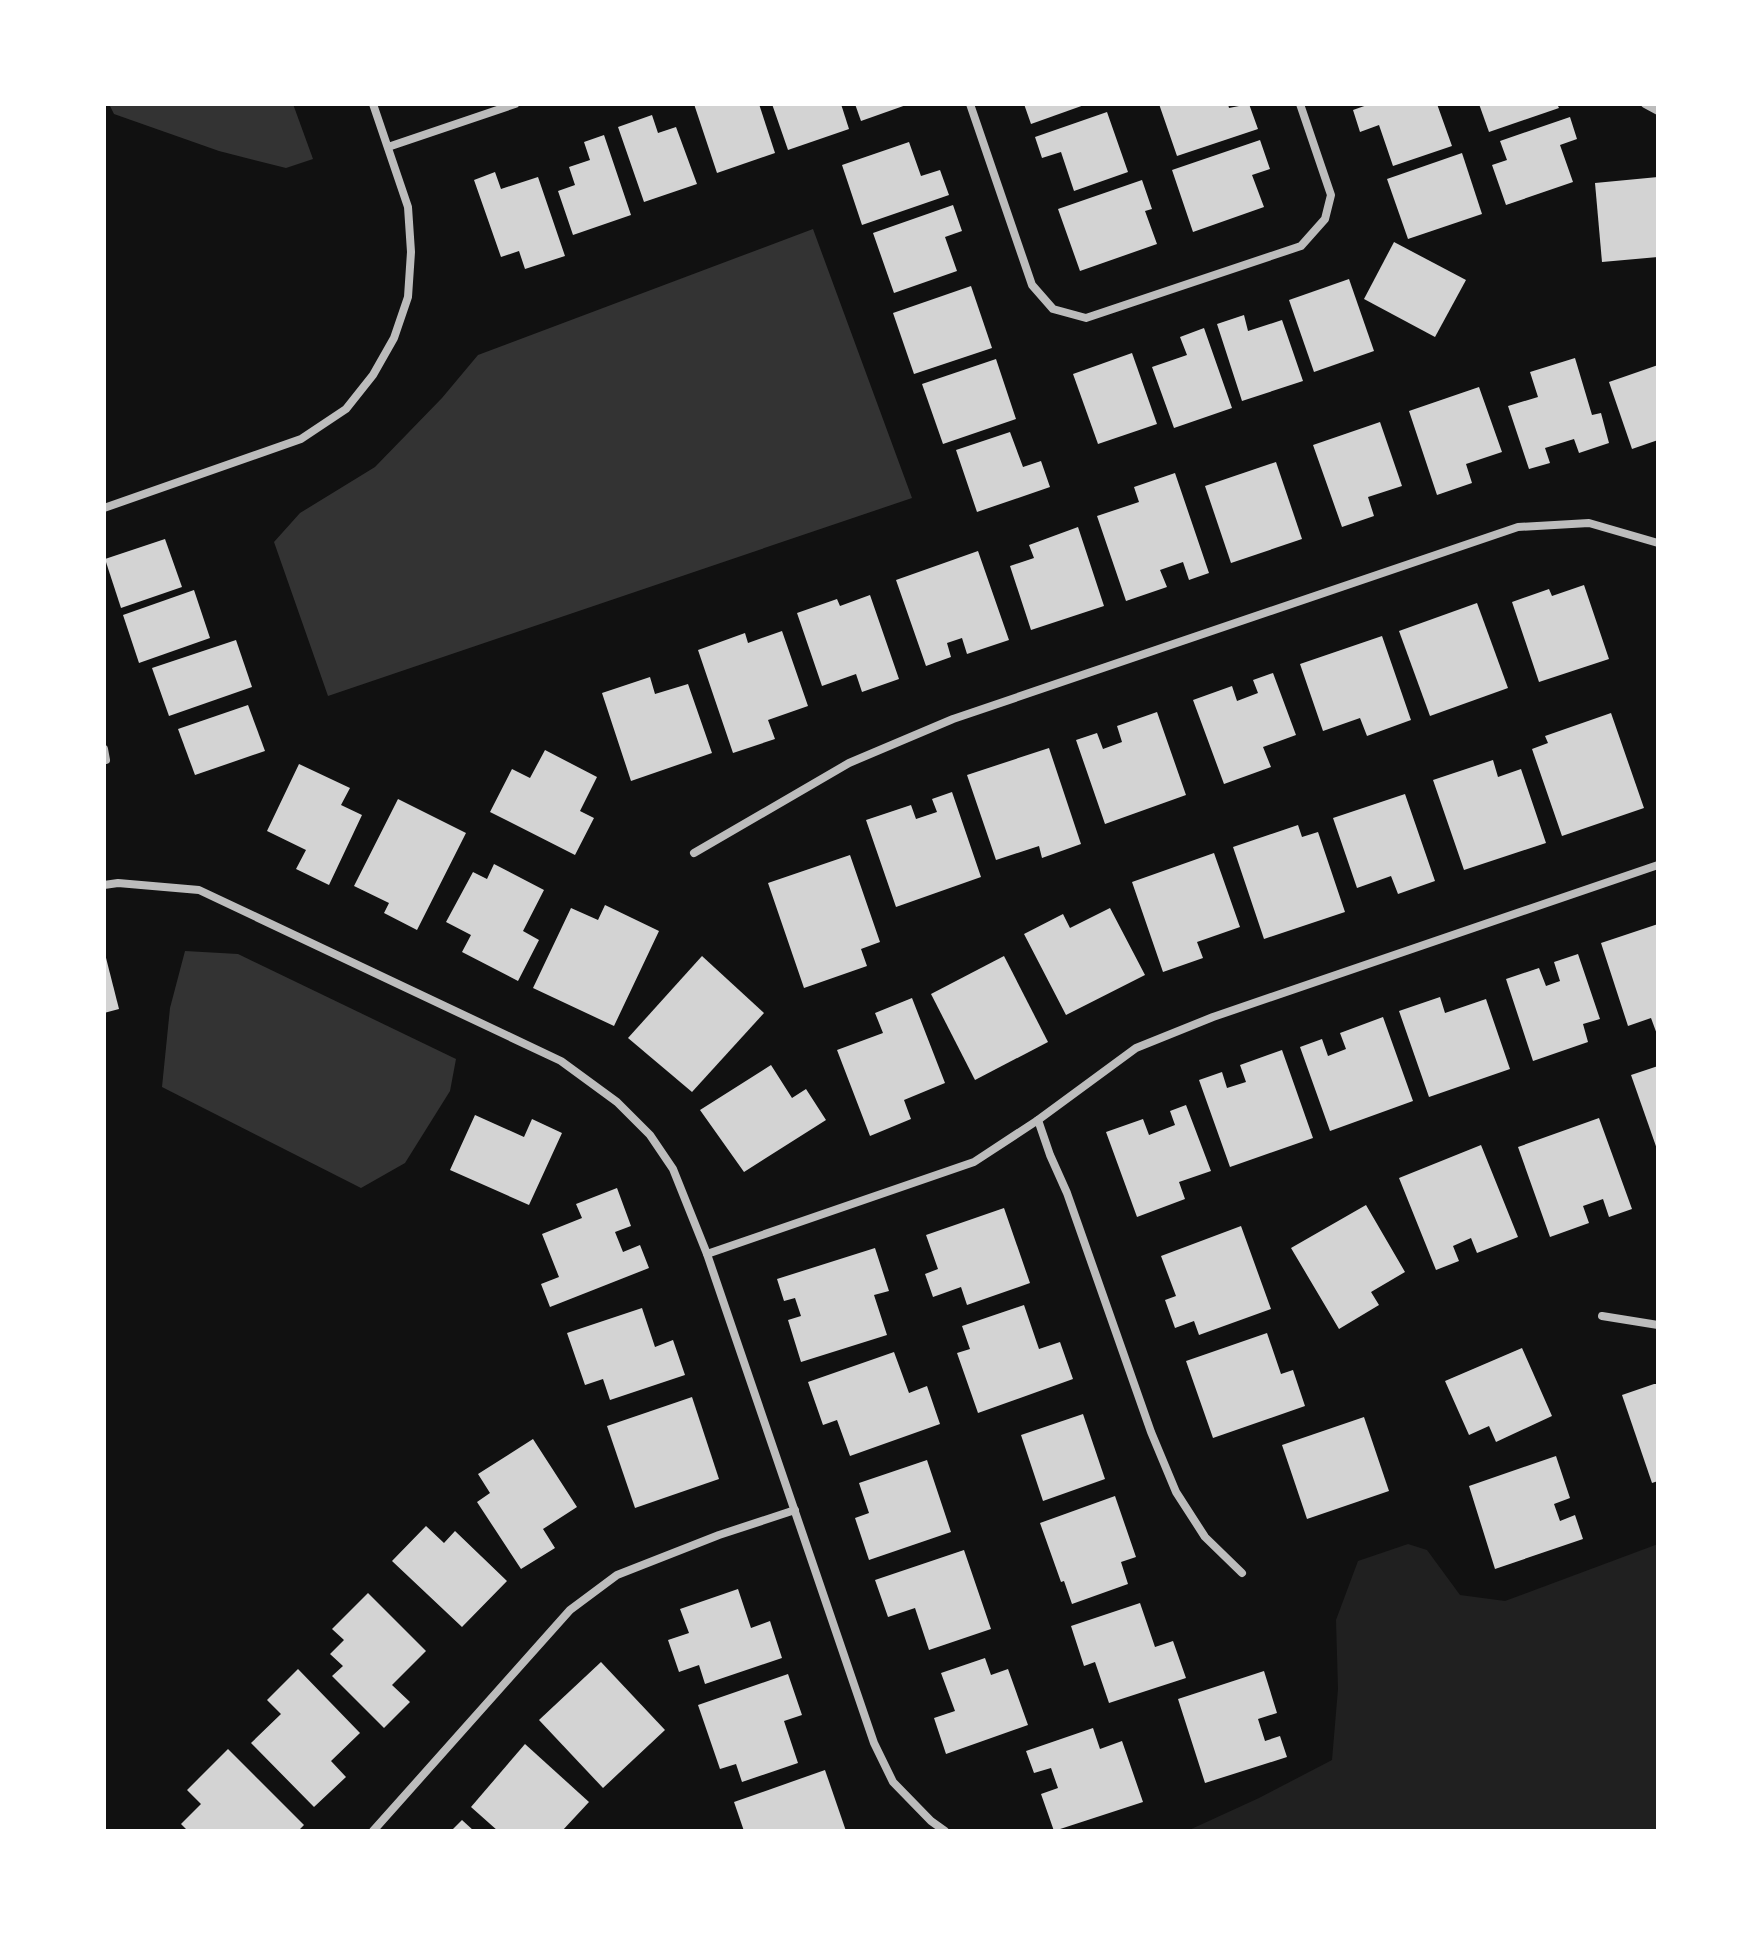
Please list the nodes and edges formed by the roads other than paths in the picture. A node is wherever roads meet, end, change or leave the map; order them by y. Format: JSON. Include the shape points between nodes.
{"nodes":[{"id":1,"x":373,"y":104,"type":"edge"},
{"id":2,"x":515,"y":104,"type":"edge"},
{"id":3,"x":970,"y":104,"type":"edge"},
{"id":4,"x":1300,"y":104,"type":"edge"},
{"id":5,"x":1645,"y":104,"type":"edge"},
{"id":6,"x":1658,"y":111,"type":"edge"},
{"id":7,"x":388,"y":147,"type":"junction"},
{"id":8,"x":104,"y":508,"type":"edge"},
{"id":9,"x":1658,"y":543,"type":"edge"},
{"id":10,"x":104,"y":749,"type":"edge"},
{"id":11,"x":106,"y":760,"type":"dead end"},
{"id":12,"x":694,"y":853,"type":"dead end"},
{"id":13,"x":1658,"y":865,"type":"edge"},
{"id":14,"x":104,"y":885,"type":"edge"},
{"id":15,"x":1038,"y":1120,"type":"junction"},
{"id":16,"x":707,"y":1254,"type":"junction"},
{"id":17,"x":1602,"y":1316,"type":"dead end"},
{"id":18,"x":1658,"y":1325,"type":"edge"},
{"id":19,"x":795,"y":1510,"type":"junction"},
{"id":20,"x":1242,"y":1573,"type":"dead end"},
{"id":21,"x":373,"y":1831,"type":"edge"},
{"id":22,"x":945,"y":1831,"type":"edge"}],
"edges":[{"from":1,"to":7,"type":"street"},
{"from":2,"to":7,"type":"street"},
{"from":3,"to":4,"type":"street","via":[[1032,285],[1053,309],[1086,318],[1301,246],[1325,219],[1331,195]]},
{"from":5,"to":6,"type":"street"},
{"from":7,"to":8,"type":"street","via":[[408,207],[408,297],[394,338],[355,398],[301,439]]},
{"from":9,"to":12,"type":"street","via":[[1589,523],[1518,527],[953,719],[849,763]]},
{"from":10,"to":11,"type":"street"},
{"from":13,"to":15,"type":"street","via":[[1136,1048]]},
{"from":14,"to":16,"type":"street","via":[[199,890],[561,1061],[617,1102],[650,1135],[673,1169]]},
{"from":15,"to":16,"type":"street","via":[[974,1162]]},
{"from":15,"to":20,"type":"street","via":[[1176,1492],[1205,1537]]},
{"from":16,"to":19,"type":"street"},
{"from":17,"to":18,"type":"street"},
{"from":19,"to":21,"type":"street","via":[[617,1575],[570,1610]]},
{"from":19,"to":22,"type":"street","via":[[874,1743],[893,1782]]}]}
